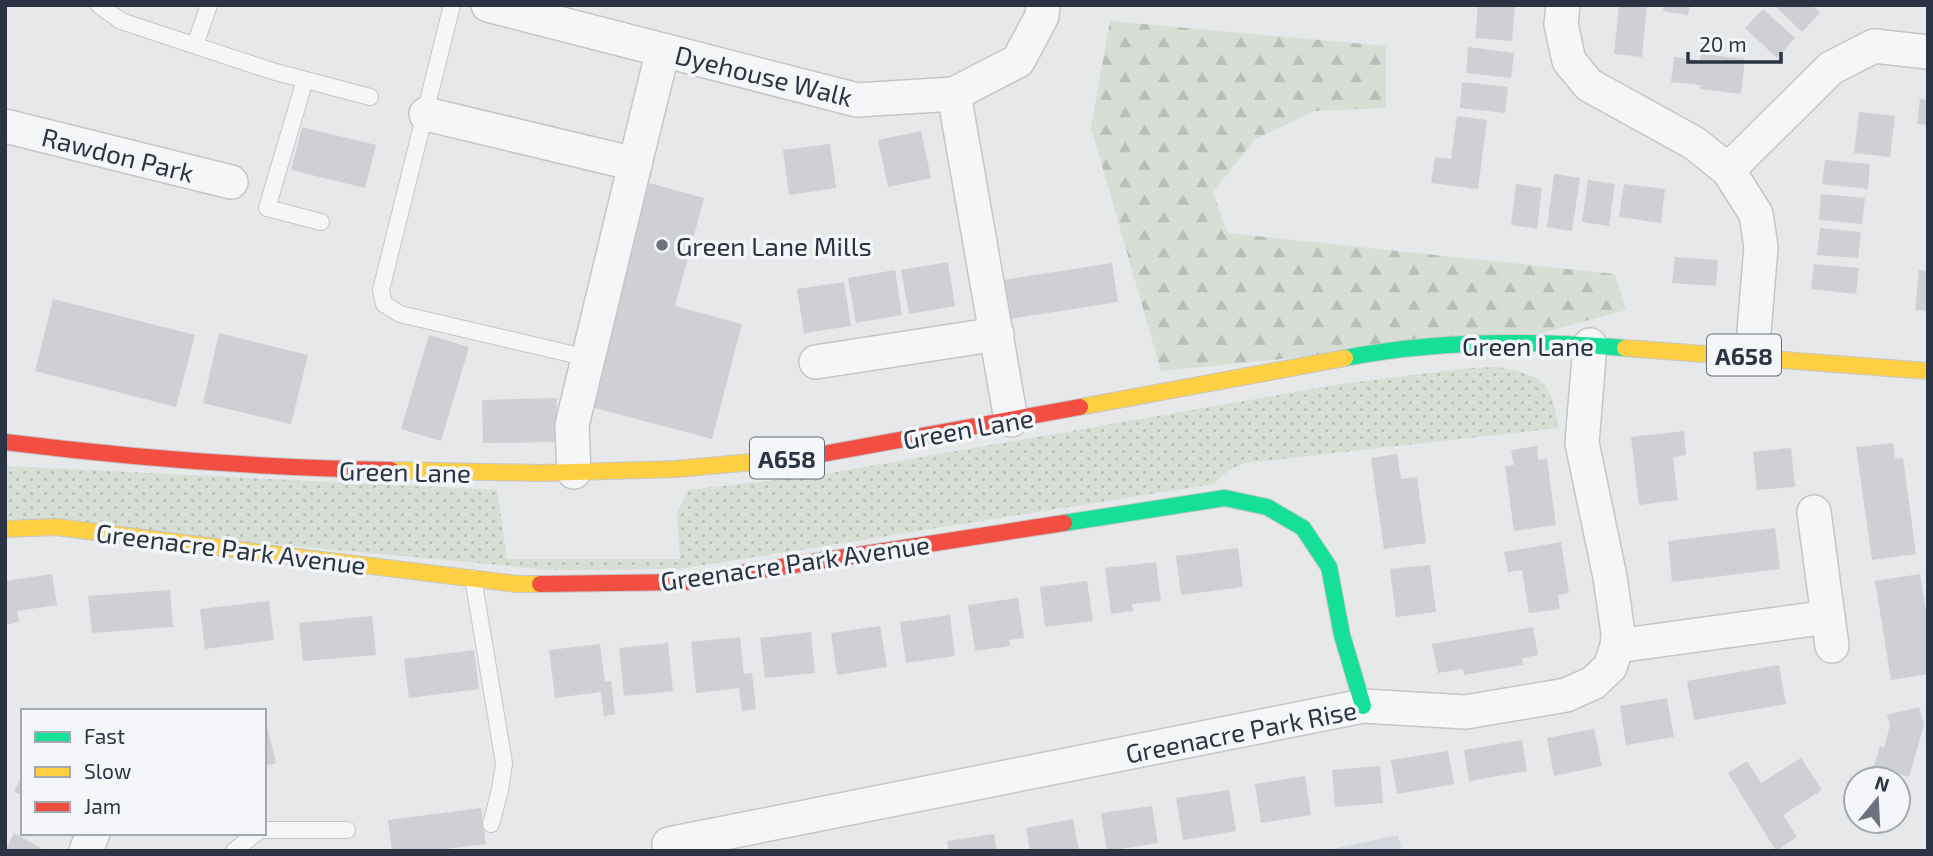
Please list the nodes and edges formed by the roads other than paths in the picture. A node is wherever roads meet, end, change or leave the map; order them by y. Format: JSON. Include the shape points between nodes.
{"nodes":[{"id":1,"x":99,"y":5,"type":"edge"},
{"id":2,"x":209,"y":5,"type":"edge"},
{"id":3,"x":452,"y":5,"type":"edge"},
{"id":4,"x":488,"y":5,"type":"edge"},
{"id":5,"x":1043,"y":5,"type":"edge"},
{"id":6,"x":1563,"y":5,"type":"edge"},
{"id":7,"x":195,"y":45,"type":"junction"},
{"id":8,"x":663,"y":50,"type":"junction"},
{"id":9,"x":1928,"y":52,"type":"edge"},
{"id":10,"x":305,"y":80,"type":"junction"},
{"id":11,"x":954,"y":94,"type":"junction"},
{"id":12,"x":370,"y":97,"type":"dead end"},
{"id":13,"x":426,"y":114,"type":"junction"},
{"id":14,"x":5,"y":126,"type":"edge"},
{"id":15,"x":635,"y":164,"type":"junction"},
{"id":16,"x":1728,"y":170,"type":"junction"},
{"id":17,"x":231,"y":182,"type":"dead end"},
{"id":18,"x":321,"y":222,"type":"dead end"},
{"id":19,"x":997,"y":334,"type":"junction"},
{"id":20,"x":1590,"y":345,"type":"junction"},
{"id":21,"x":1752,"y":356,"type":"junction"},
{"id":22,"x":588,"y":358,"type":"junction"},
{"id":23,"x":817,"y":362,"type":"dead end"},
{"id":24,"x":1928,"y":371,"type":"edge"},
{"id":25,"x":1012,"y":420,"type":"junction"},
{"id":26,"x":5,"y":442,"type":"edge"},
{"id":27,"x":574,"y":472,"type":"junction"},
{"id":28,"x":1814,"y":512,"type":"dead end"},
{"id":29,"x":5,"y":529,"type":"edge"},
{"id":30,"x":473,"y":578,"type":"junction"},
{"id":31,"x":1617,"y":646,"type":"junction"},
{"id":32,"x":1363,"y":706,"type":"junction"},
{"id":33,"x":491,"y":824,"type":"dead end"},
{"id":34,"x":266,"y":830,"type":"edge"},
{"id":35,"x":347,"y":830,"type":"dead end"},
{"id":36,"x":254,"y":835,"type":"edge"},
{"id":37,"x":669,"y":844,"type":"dead end"},
{"id":38,"x":234,"y":851,"type":"edge"}],
"edges":[{"from":1,"to":7,"type":"lane","via":[[121,21]]},
{"from":2,"to":7,"type":"lane"},
{"from":3,"to":13,"type":"lane"},
{"from":4,"to":8,"type":"street","name":"Dyehouse Walk"},
{"from":5,"to":11,"type":"street","name":"Dyehouse Walk","via":[[1042,16],[1018,61]]},
{"from":6,"to":16,"type":"street","via":[[1569,61],[1589,85],[1695,143]]},
{"from":7,"to":10,"type":"lane"},
{"from":8,"to":11,"type":"street","name":"Dyehouse Walk","via":[[857,100]]},
{"from":8,"to":15,"type":"street"},
{"from":9,"to":16,"type":"street","via":[[1874,46],[1831,68]]},
{"from":10,"to":12,"type":"lane"},
{"from":10,"to":18,"type":"lane","via":[[267,208]]},
{"from":11,"to":19,"type":"street"},
{"from":13,"to":15,"type":"street"},
{"from":13,"to":22,"type":"lane","via":[[381,290],[384,304],[400,314]]},
{"from":14,"to":17,"type":"street","name":"Rawdon Park"},
{"from":15,"to":22,"type":"street"},
{"from":16,"to":21,"type":"street","via":[[1756,214],[1761,247]]},
{"from":19,"to":23,"type":"street"},
{"from":19,"to":25,"type":"street"},
{"from":20,"to":21,"type":"main road","name":"Green Lane","number":"A658"},
{"from":20,"to":25,"type":"main road","name":"Green Lane","number":"A658","via":[[1477,342],[1381,351]]},
{"from":20,"to":31,"type":"street","via":[[1582,443],[1610,577]]},
{"from":21,"to":24,"type":"main road","name":"Green Lane","number":"A658"},
{"from":22,"to":27,"type":"street","via":[[572,425]]},
{"from":25,"to":27,"type":"main road","name":"Green Lane","number":"A658","via":[[822,455],[684,469]]},
{"from":26,"to":27,"type":"main road","name":"Green Lane","number":"A658","via":[[112,455],[327,469]]},
{"from":28,"to":31,"type":"street","via":[[1830,631]]},
{"from":29,"to":30,"type":"main road","name":"Greenacre Park Avenue","via":[[56,527]]},
{"from":30,"to":32,"type":"main road","name":"Greenacre Park Avenue","via":[[517,584],[684,582],[1225,498],[1267,507],[1303,527],[1323,557]]},
{"from":30,"to":33,"type":"lane","via":[[504,763]]},
{"from":31,"to":32,"type":"street","name":"Greenacre Park Rise","via":[[1610,667],[1594,683],[1566,695],[1466,712]]},
{"from":32,"to":37,"type":"street","name":"Greenacre Park Rise"},
{"from":34,"to":35,"type":"lane"},
{"from":36,"to":38,"type":"lane"}]}
